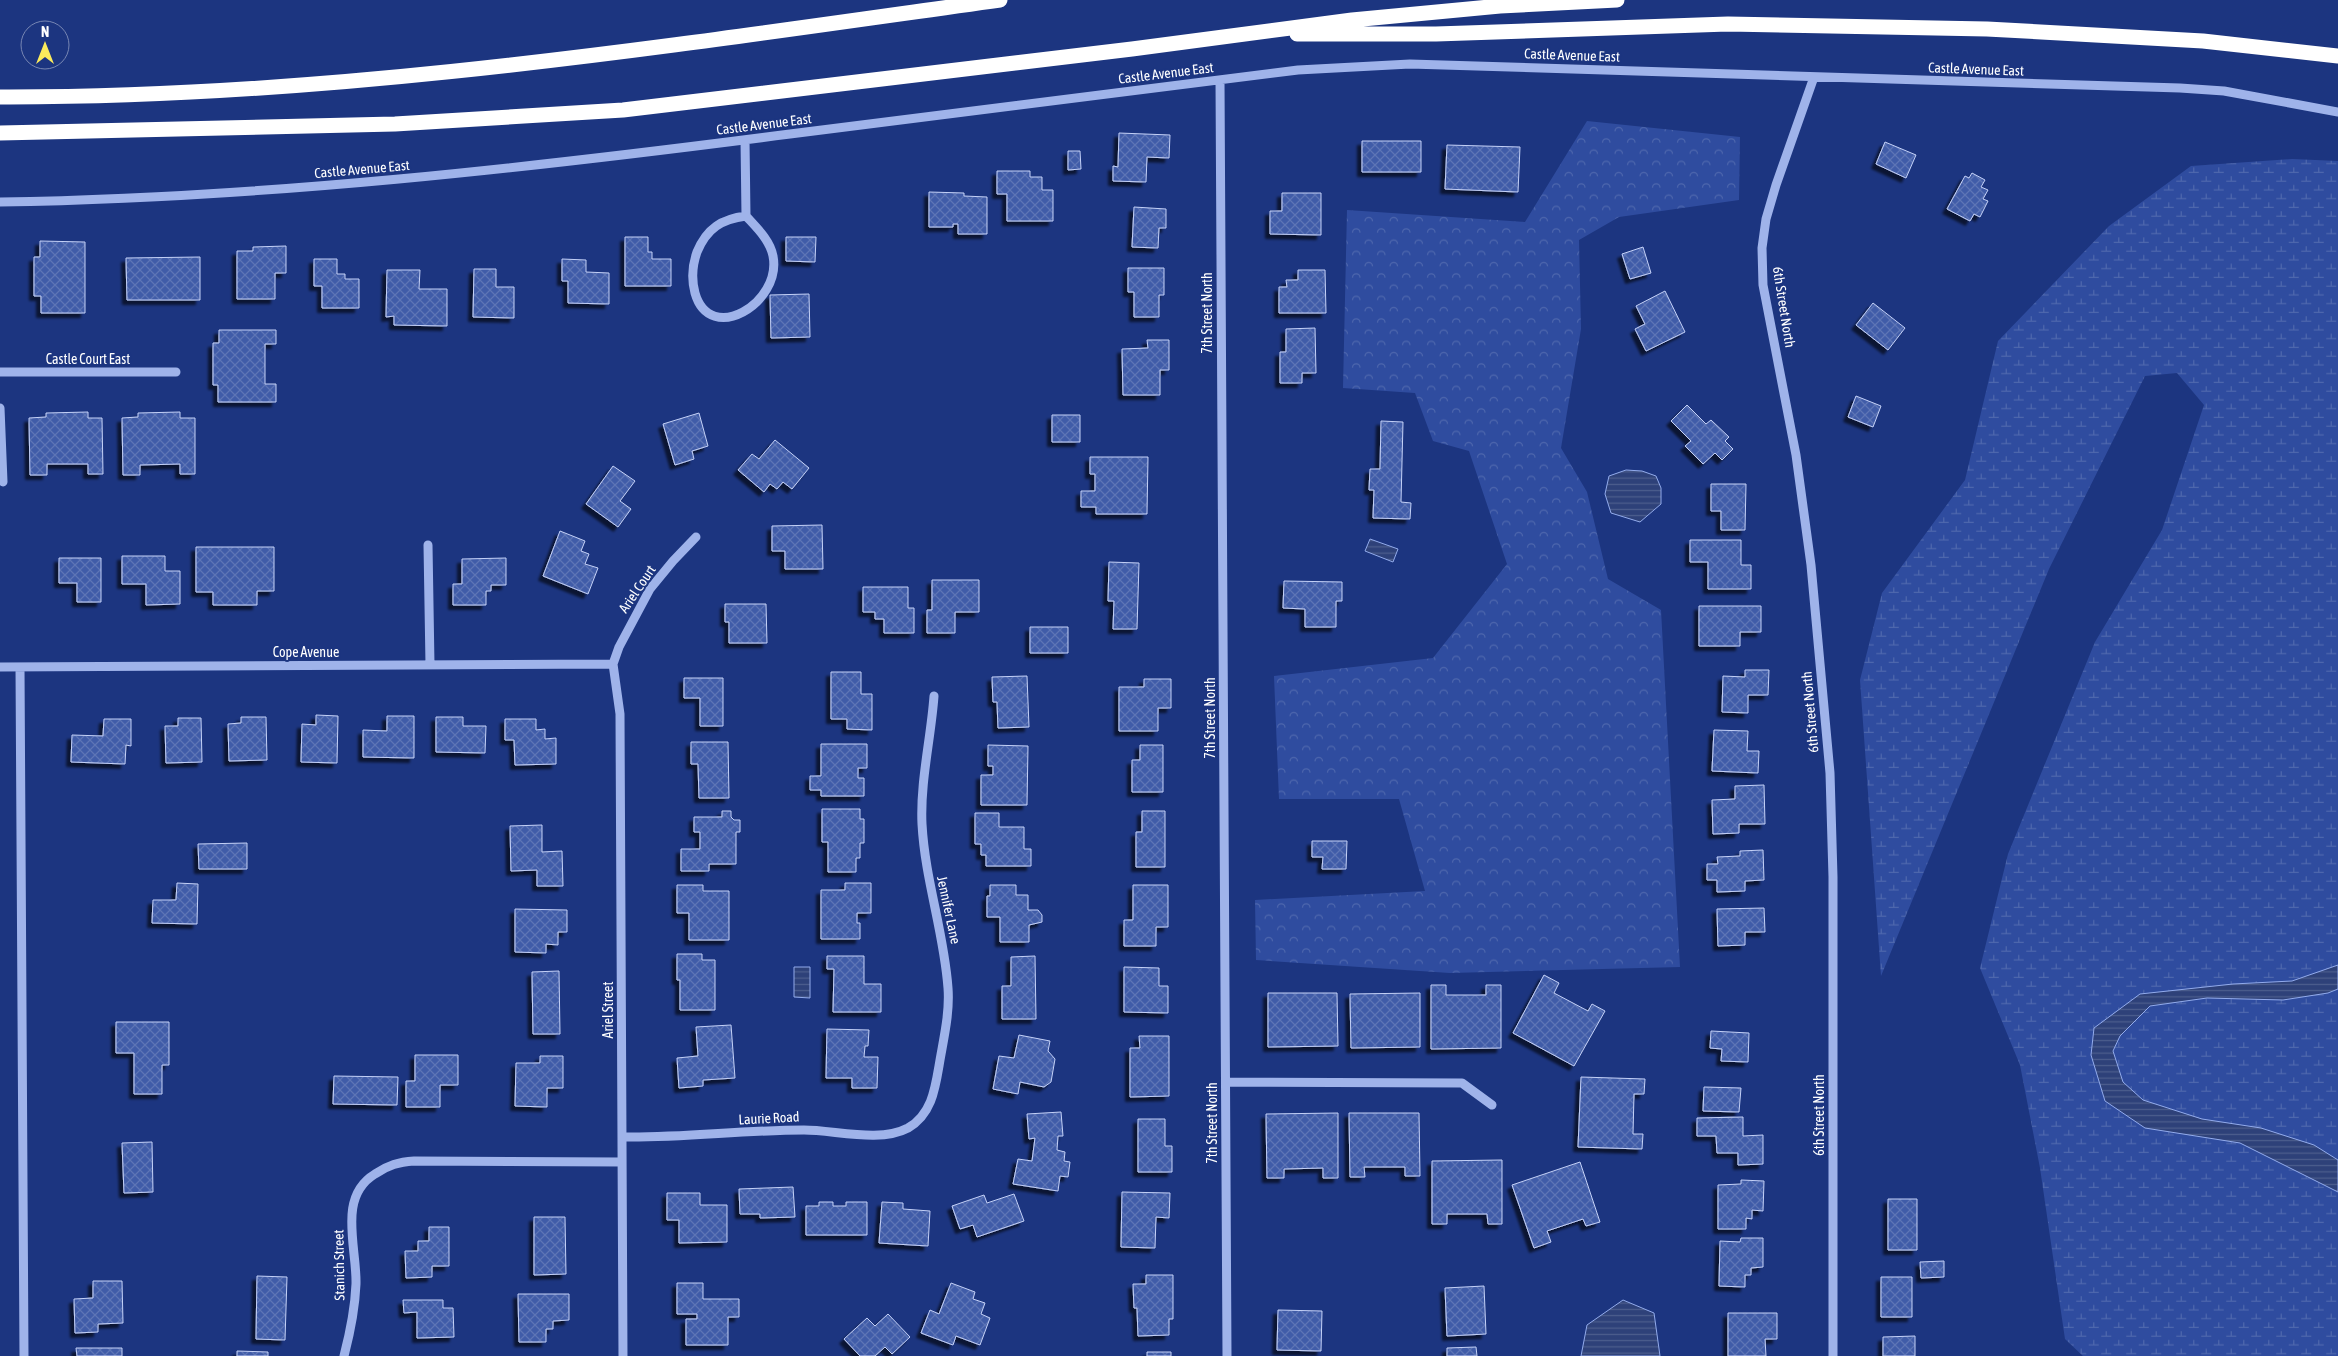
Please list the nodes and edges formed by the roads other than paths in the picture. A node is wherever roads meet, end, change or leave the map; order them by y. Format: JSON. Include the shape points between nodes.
{"nodes":[{"id":1,"x":1000,"y":0,"type":"edge"},
{"id":2,"x":1617,"y":0,"type":"edge"},
{"id":3,"x":1236,"y":34,"type":"junction"},
{"id":4,"x":2338,"y":56,"type":"edge"},
{"id":5,"x":1814,"y":78,"type":"junction"},
{"id":6,"x":1220,"y":80,"type":"junction"},
{"id":7,"x":0,"y":97,"type":"edge"},
{"id":8,"x":2338,"y":112,"type":"edge"},
{"id":9,"x":0,"y":133,"type":"edge"},
{"id":10,"x":745,"y":140,"type":"junction"},
{"id":11,"x":0,"y":202,"type":"edge"},
{"id":12,"x":746,"y":216,"type":"junction"},
{"id":13,"x":0,"y":372,"type":"edge"},
{"id":14,"x":176,"y":372,"type":"dead end"},
{"id":15,"x":0,"y":408,"type":"edge"},
{"id":16,"x":3,"y":482,"type":"dead end"},
{"id":17,"x":696,"y":537,"type":"dead end"},
{"id":18,"x":428,"y":545,"type":"dead end"},
{"id":19,"x":613,"y":664,"type":"junction"},
{"id":20,"x":430,"y":665,"type":"junction"},
{"id":21,"x":20,"y":666,"type":"junction"},
{"id":22,"x":0,"y":667,"type":"edge"},
{"id":23,"x":934,"y":696,"type":"dead end"},
{"id":24,"x":1226,"y":1082,"type":"junction"},
{"id":25,"x":1492,"y":1105,"type":"dead end"},
{"id":26,"x":915,"y":1123,"type":"joint"},
{"id":27,"x":623,"y":1137,"type":"junction"},
{"id":28,"x":622,"y":1162,"type":"junction"},
{"id":29,"x":24,"y":1356,"type":"edge"},
{"id":30,"x":344,"y":1356,"type":"edge"},
{"id":31,"x":623,"y":1356,"type":"edge"},
{"id":32,"x":1227,"y":1356,"type":"edge"},
{"id":33,"x":1833,"y":1356,"type":"edge"}],
"edges":[{"from":1,"to":7,"type":"highway","via":[[456,72],[287,87]]},
{"from":2,"to":3,"type":"highway","via":[[1500,6]]},
{"from":3,"to":4,"type":"highway","via":[[1436,34],[1728,24],[1907,27],[2203,41]]},
{"from":3,"to":9,"type":"highway","via":[[623,110],[386,124]]},
{"from":5,"to":6,"type":"street","name":"Castle Avenue East","via":[[1410,64],[1298,70]]},
{"from":5,"to":8,"type":"street","name":"Castle Avenue East","via":[[2180,88],[2224,91]]},
{"from":5,"to":33,"type":"street","name":"6th Street North","via":[[1776,185],[1762,248],[1763,285],[1796,455],[1809,547],[1830,773]]},
{"from":6,"to":10,"type":"street","name":"Castle Avenue East"},
{"from":6,"to":24,"type":"street","name":"7th Street North"},
{"from":10,"to":11,"type":"street","name":"Castle Avenue East","via":[[380,182],[238,193]]},
{"from":10,"to":12,"type":"street"},
{"from":12,"to":12,"type":"street","via":[[765,238],[773,255],[774,271],[767,291],[752,308],[738,315],[720,317],[708,312],[697,300],[692,284],[692,264],[714,226],[728,218]]},
{"from":13,"to":14,"type":"street","name":"Castle Court East"},
{"from":15,"to":16,"type":"street"},
{"from":17,"to":19,"type":"street","name":"Ariel Court","via":[[650,589],[630,623]]},
{"from":18,"to":20,"type":"street"},
{"from":19,"to":20,"type":"street","name":"Cope Avenue"},
{"from":19,"to":27,"type":"street","name":"Ariel Street","via":[[620,714]]},
{"from":20,"to":21,"type":"street","name":"Cope Avenue"},
{"from":21,"to":22,"type":"street","name":"Cope Avenue"},
{"from":21,"to":29,"type":"street"},
{"from":23,"to":26,"type":"street","name":"Jennifer Lane","via":[[922,813],[923,854],[944,952],[947,1020],[934,1095]]},
{"from":24,"to":25,"type":"street","via":[[1462,1083]]},
{"from":24,"to":32,"type":"street","name":"7th Street North"},
{"from":26,"to":27,"type":"street","name":"Laurie Road","via":[[891,1134],[805,1130]]},
{"from":27,"to":28,"type":"street","name":"Ariel Street"},
{"from":28,"to":30,"type":"street","name":"Stanich Street","via":[[414,1161],[387,1166],[368,1178],[356,1194],[351,1208],[356,1284]]},
{"from":28,"to":31,"type":"street","name":"Ariel Street"}]}
